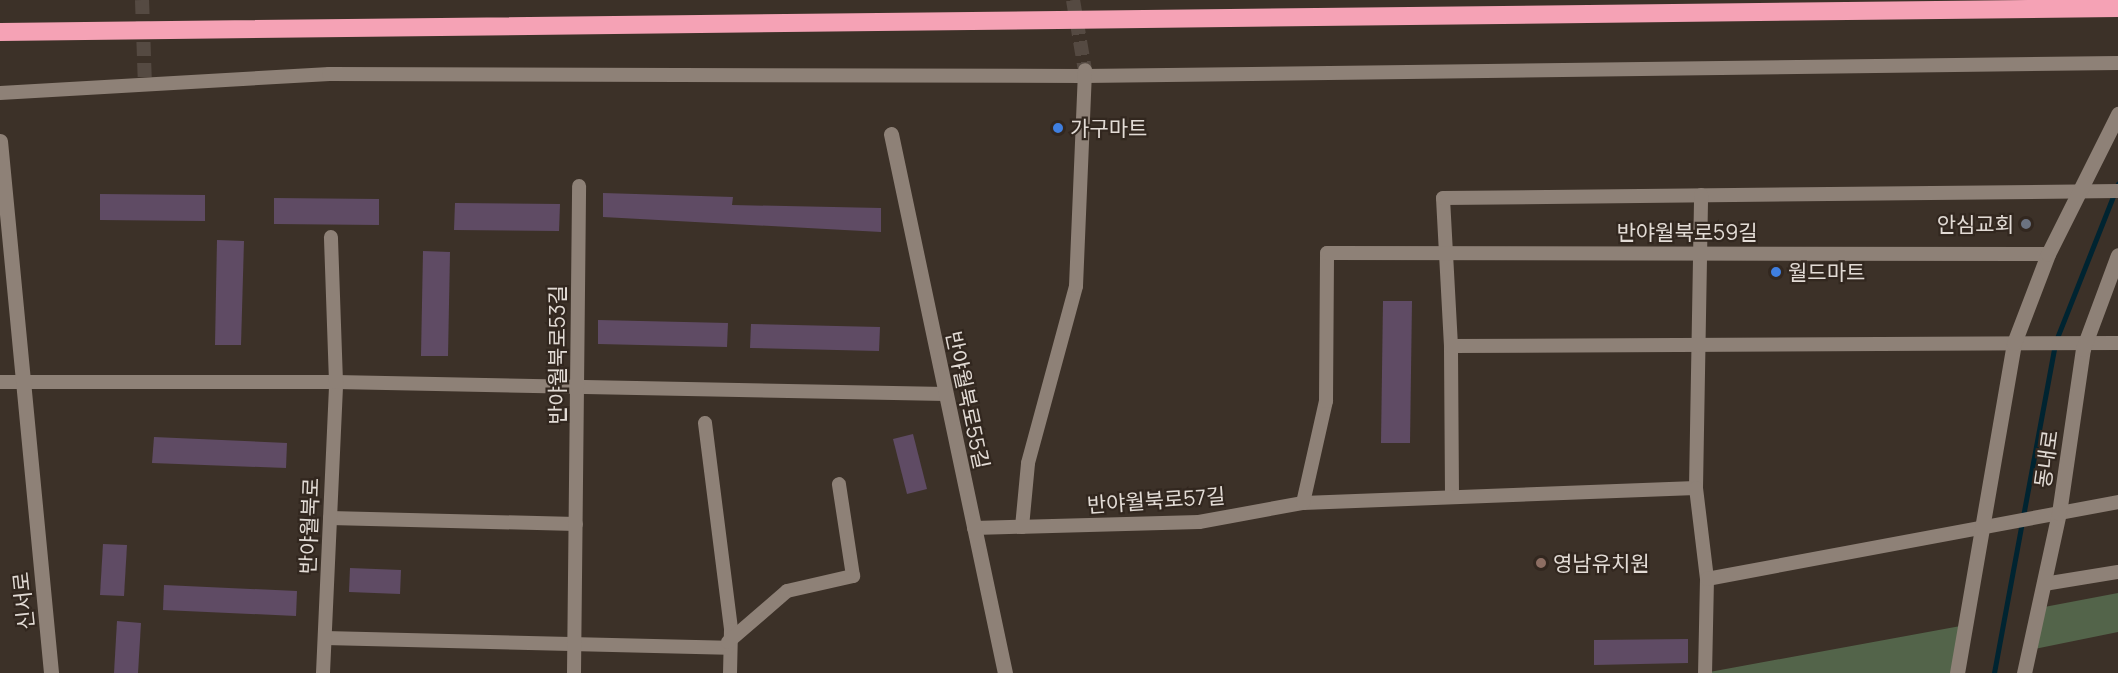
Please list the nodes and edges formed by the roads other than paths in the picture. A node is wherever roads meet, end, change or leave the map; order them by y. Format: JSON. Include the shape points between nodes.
{"nodes":[{"id":1,"x":2112,"y":8,"type":"edge"},
{"id":2,"x":0,"y":32,"type":"edge"},
{"id":3,"x":2118,"y":63,"type":"edge"},
{"id":4,"x":1084,"y":73,"type":"junction"},
{"id":5,"x":0,"y":93,"type":"edge"},
{"id":6,"x":2118,"y":114,"type":"edge"},
{"id":7,"x":891,"y":134,"type":"dead end"},
{"id":8,"x":0,"y":141,"type":"edge"},
{"id":9,"x":579,"y":186,"type":"dead end"},
{"id":10,"x":2078,"y":190,"type":"junction"},
{"id":11,"x":2118,"y":191,"type":"edge"},
{"id":12,"x":1701,"y":195,"type":"junction"},
{"id":13,"x":331,"y":237,"type":"dead end"},
{"id":14,"x":1444,"y":253,"type":"junction"},
{"id":15,"x":1700,"y":254,"type":"junction"},
{"id":16,"x":2048,"y":254,"type":"junction"},
{"id":17,"x":2118,"y":255,"type":"edge"},
{"id":18,"x":2085,"y":343,"type":"junction"},
{"id":19,"x":2118,"y":343,"type":"edge"},
{"id":20,"x":2014,"y":344,"type":"junction"},
{"id":21,"x":1700,"y":345,"type":"junction"},
{"id":22,"x":1451,"y":346,"type":"junction"},
{"id":23,"x":0,"y":382,"type":"edge"},
{"id":24,"x":22,"y":382,"type":"junction"},
{"id":25,"x":336,"y":382,"type":"junction"},
{"id":26,"x":578,"y":387,"type":"junction"},
{"id":27,"x":946,"y":394,"type":"junction"},
{"id":28,"x":705,"y":423,"type":"dead end"},
{"id":29,"x":839,"y":484,"type":"dead end"},
{"id":30,"x":1696,"y":488,"type":"junction"},
{"id":31,"x":1452,"y":494,"type":"junction"},
{"id":32,"x":2118,"y":502,"type":"edge"},
{"id":33,"x":1303,"y":503,"type":"junction"},
{"id":34,"x":2059,"y":513,"type":"junction"},
{"id":35,"x":330,"y":518,"type":"junction"},
{"id":36,"x":576,"y":524,"type":"junction"},
{"id":37,"x":1022,"y":527,"type":"junction"},
{"id":38,"x":1982,"y":527,"type":"junction"},
{"id":39,"x":974,"y":528,"type":"junction"},
{"id":40,"x":2118,"y":572,"type":"edge"},
{"id":41,"x":1707,"y":579,"type":"junction"},
{"id":42,"x":2044,"y":584,"type":"junction"},
{"id":43,"x":325,"y":638,"type":"junction"},
{"id":44,"x":574,"y":644,"type":"junction"},
{"id":45,"x":728,"y":645,"type":"junction"},
{"id":46,"x":51,"y":673,"type":"edge"},
{"id":47,"x":323,"y":673,"type":"edge"},
{"id":48,"x":574,"y":673,"type":"edge"},
{"id":49,"x":730,"y":673,"type":"edge"},
{"id":50,"x":1005,"y":673,"type":"edge"},
{"id":51,"x":1705,"y":673,"type":"edge"},
{"id":52,"x":1957,"y":673,"type":"edge"},
{"id":53,"x":2024,"y":673,"type":"edge"}],
"edges":[{"from":1,"to":2,"type":"highway"},
{"from":3,"to":4,"type":"street"},
{"from":4,"to":5,"type":"street","via":[[329,74]]},
{"from":4,"to":37,"type":"street","via":[[1076,286],[1028,463]]},
{"from":6,"to":10,"type":"street"},
{"from":7,"to":27,"type":"street","name":"반야월북로55길"},
{"from":8,"to":24,"type":"street","name":"신서로"},
{"from":9,"to":26,"type":"street","name":"반야월북로53길"},
{"from":10,"to":11,"type":"street"},
{"from":10,"to":12,"type":"street"},
{"from":10,"to":16,"type":"street"},
{"from":12,"to":14,"type":"street","via":[[1443,198]]},
{"from":12,"to":15,"type":"street"},
{"from":13,"to":25,"type":"street","name":"반야월북로"},
{"from":14,"to":15,"type":"street","name":"반야월북로59길"},
{"from":14,"to":22,"type":"street"},
{"from":14,"to":33,"type":"street","name":"반야월북로59길","via":[[1327,253],[1326,401]]},
{"from":15,"to":16,"type":"street","name":"반야월북로59길"},
{"from":15,"to":21,"type":"street"},
{"from":16,"to":20,"type":"street"},
{"from":17,"to":18,"type":"street","name":"동내로"},
{"from":18,"to":19,"type":"street"},
{"from":18,"to":20,"type":"street"},
{"from":18,"to":34,"type":"street","name":"동내로"},
{"from":20,"to":21,"type":"street"},
{"from":20,"to":38,"type":"street"},
{"from":21,"to":22,"type":"street"},
{"from":21,"to":30,"type":"street"},
{"from":22,"to":31,"type":"street"},
{"from":23,"to":24,"type":"street"},
{"from":24,"to":25,"type":"street"},
{"from":24,"to":46,"type":"street","name":"신서로"},
{"from":25,"to":26,"type":"street"},
{"from":25,"to":35,"type":"street","name":"반야월북로"},
{"from":26,"to":27,"type":"street"},
{"from":26,"to":36,"type":"street","name":"반야월북로53길"},
{"from":27,"to":39,"type":"street","name":"반야월북로55길"},
{"from":28,"to":45,"type":"street"},
{"from":29,"to":45,"type":"street","via":[[853,576],[787,591]]},
{"from":30,"to":31,"type":"street","name":"반야월북로57길"},
{"from":30,"to":41,"type":"street"},
{"from":31,"to":33,"type":"street","name":"반야월북로57길"},
{"from":32,"to":34,"type":"street"},
{"from":33,"to":37,"type":"street","name":"반야월북로57길","via":[[1199,522]]},
{"from":34,"to":38,"type":"street"},
{"from":34,"to":42,"type":"street","name":"동내로"},
{"from":35,"to":36,"type":"street"},
{"from":35,"to":43,"type":"street","name":"반야월북로"},
{"from":36,"to":44,"type":"street","name":"반야월북로53길"},
{"from":37,"to":39,"type":"street","name":"반야월북로57길"},
{"from":38,"to":41,"type":"street"},
{"from":38,"to":52,"type":"street"},
{"from":39,"to":50,"type":"street","name":"반야월북로55길"},
{"from":40,"to":42,"type":"street"},
{"from":41,"to":51,"type":"street"},
{"from":42,"to":53,"type":"street","name":"동내로"},
{"from":43,"to":44,"type":"street"},
{"from":43,"to":47,"type":"street","name":"반야월북로"},
{"from":44,"to":45,"type":"street"},
{"from":44,"to":48,"type":"street","name":"반야월북로53길"},
{"from":45,"to":49,"type":"street"}]}
